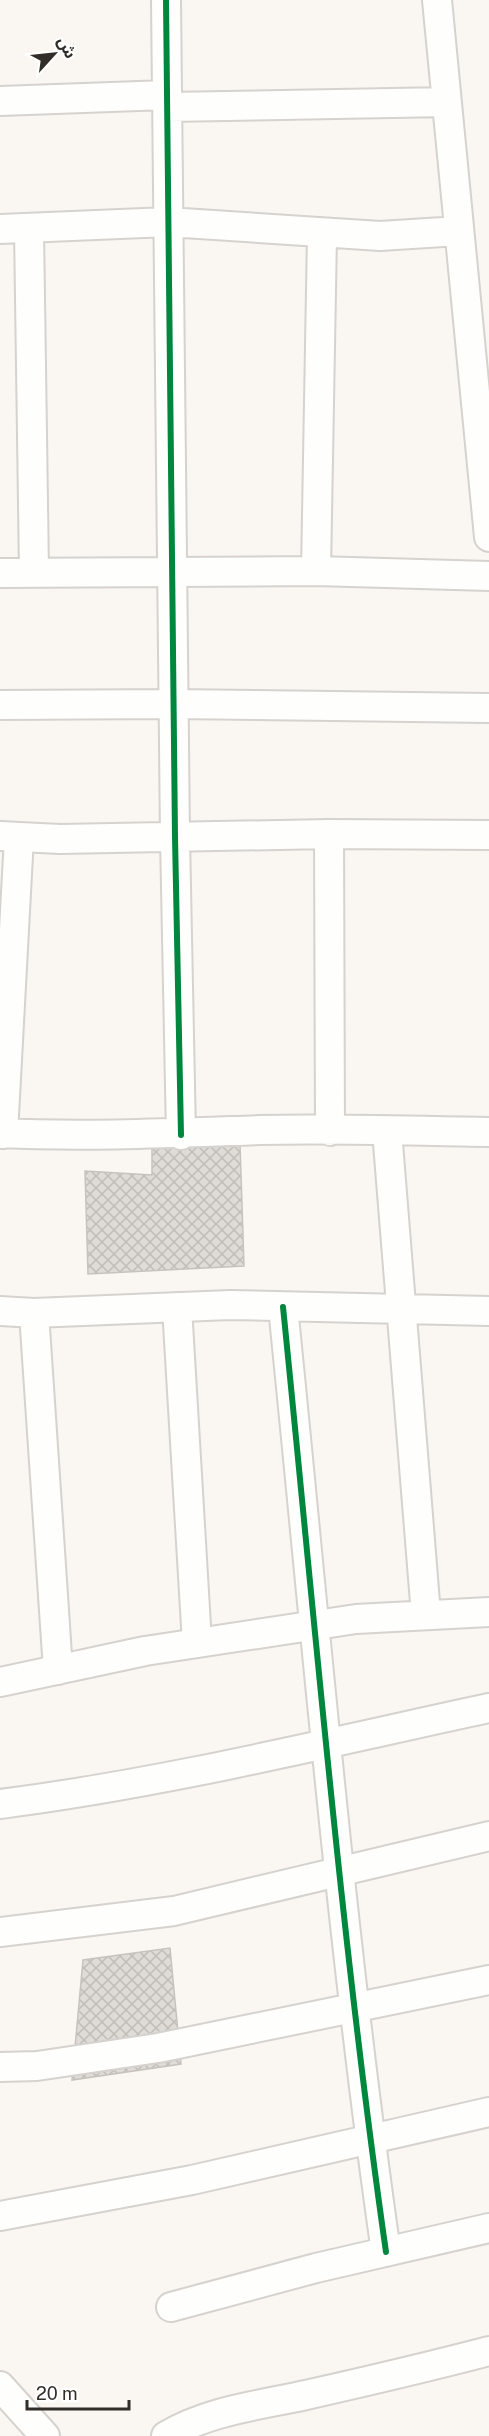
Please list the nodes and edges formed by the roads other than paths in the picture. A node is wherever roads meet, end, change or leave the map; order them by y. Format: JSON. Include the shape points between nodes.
{"nodes":[{"id":1,"x":166,"y":0,"type":"edge"},
{"id":2,"x":437,"y":0,"type":"edge"},
{"id":3,"x":0,"y":101,"type":"edge"},
{"id":4,"x":167,"y":101,"type":"junction"},
{"id":5,"x":447,"y":102,"type":"junction"},
{"id":6,"x":168,"y":222,"type":"junction"},
{"id":7,"x":0,"y":229,"type":"edge"},
{"id":8,"x":29,"y":229,"type":"junction"},
{"id":9,"x":459,"y":231,"type":"junction"},
{"id":10,"x":322,"y":234,"type":"junction"},
{"id":11,"x":489,"y":537,"type":"edge"},
{"id":12,"x":34,"y":572,"type":"junction"},
{"id":13,"x":172,"y":572,"type":"junction"},
{"id":14,"x":316,"y":572,"type":"junction"},
{"id":15,"x":0,"y":573,"type":"edge"},
{"id":16,"x":489,"y":576,"type":"edge"},
{"id":17,"x":174,"y":704,"type":"junction"},
{"id":18,"x":0,"y":705,"type":"edge"},
{"id":19,"x":489,"y":708,"type":"edge"},
{"id":20,"x":329,"y":834,"type":"junction"},
{"id":21,"x":489,"y":835,"type":"edge"},
{"id":22,"x":9,"y":836,"type":"edge"},
{"id":23,"x":175,"y":837,"type":"junction"},
{"id":24,"x":330,"y":1131,"type":"junction"},
{"id":25,"x":387,"y":1131,"type":"junction"},
{"id":26,"x":489,"y":1132,"type":"edge"},
{"id":27,"x":2,"y":1133,"type":"edge"},
{"id":28,"x":181,"y":1135,"type":"junction"},
{"id":29,"x":177,"y":1307,"type":"junction"},
{"id":30,"x":283,"y":1307,"type":"junction"},
{"id":31,"x":0,"y":1311,"type":"edge"},
{"id":32,"x":400,"y":1311,"type":"junction"},
{"id":33,"x":489,"y":1311,"type":"edge"},
{"id":34,"x":34,"y":1313,"type":"junction"},
{"id":35,"x":489,"y":1612,"type":"edge"},
{"id":36,"x":426,"y":1615,"type":"junction"},
{"id":37,"x":316,"y":1625,"type":"junction"},
{"id":38,"x":197,"y":1643,"type":"junction"},
{"id":39,"x":58,"y":1670,"type":"junction"},
{"id":40,"x":0,"y":1682,"type":"edge"},
{"id":41,"x":489,"y":1708,"type":"edge"},
{"id":42,"x":327,"y":1743,"type":"junction"},
{"id":43,"x":0,"y":1804,"type":"edge"},
{"id":44,"x":489,"y":1836,"type":"edge"},
{"id":45,"x":340,"y":1872,"type":"junction"},
{"id":46,"x":0,"y":1932,"type":"edge"},
{"id":47,"x":489,"y":1980,"type":"edge"},
{"id":48,"x":356,"y":2009,"type":"junction"},
{"id":49,"x":0,"y":2067,"type":"edge"},
{"id":50,"x":489,"y":2112,"type":"edge"},
{"id":51,"x":370,"y":2140,"type":"junction"},
{"id":52,"x":0,"y":2216,"type":"edge"},
{"id":53,"x":489,"y":2229,"type":"edge"},
{"id":54,"x":386,"y":2252,"type":"junction"},
{"id":55,"x":171,"y":2307,"type":"dead end"},
{"id":56,"x":489,"y":2351,"type":"edge"},
{"id":57,"x":0,"y":2386,"type":"edge"},
{"id":58,"x":45,"y":2436,"type":"edge"},
{"id":59,"x":166,"y":2436,"type":"edge"}],
"edges":[{"from":1,"to":4,"type":"street"},
{"from":2,"to":5,"type":"street"},
{"from":3,"to":4,"type":"street"},
{"from":4,"to":5,"type":"street"},
{"from":4,"to":6,"type":"street"},
{"from":5,"to":9,"type":"street"},
{"from":6,"to":8,"type":"street"},
{"from":6,"to":10,"type":"street"},
{"from":6,"to":13,"type":"street"},
{"from":7,"to":8,"type":"street"},
{"from":8,"to":12,"type":"street"},
{"from":9,"to":10,"type":"street","via":[[380,236]]},
{"from":9,"to":11,"type":"street"},
{"from":10,"to":14,"type":"street"},
{"from":12,"to":13,"type":"street"},
{"from":12,"to":15,"type":"street"},
{"from":13,"to":14,"type":"street"},
{"from":13,"to":17,"type":"street"},
{"from":14,"to":16,"type":"street"},
{"from":17,"to":18,"type":"street"},
{"from":17,"to":19,"type":"street"},
{"from":17,"to":23,"type":"street"},
{"from":20,"to":21,"type":"street"},
{"from":20,"to":23,"type":"street"},
{"from":20,"to":24,"type":"street"},
{"from":22,"to":23,"type":"street"},
{"from":22,"to":27,"type":"street"},
{"from":23,"to":28,"type":"street"},
{"from":24,"to":25,"type":"street"},
{"from":24,"to":28,"type":"street"},
{"from":25,"to":26,"type":"street"},
{"from":25,"to":32,"type":"street"},
{"from":27,"to":28,"type":"street"},
{"from":29,"to":30,"type":"street"},
{"from":29,"to":34,"type":"street"},
{"from":29,"to":38,"type":"street"},
{"from":30,"to":32,"type":"street"},
{"from":30,"to":37,"type":"street"},
{"from":31,"to":34,"type":"street"},
{"from":32,"to":33,"type":"street"},
{"from":32,"to":36,"type":"street"},
{"from":34,"to":39,"type":"street"},
{"from":35,"to":36,"type":"street"},
{"from":36,"to":37,"type":"street"},
{"from":37,"to":38,"type":"street"},
{"from":37,"to":42,"type":"street"},
{"from":38,"to":39,"type":"street"},
{"from":39,"to":40,"type":"street"},
{"from":41,"to":42,"type":"street"},
{"from":42,"to":43,"type":"street","via":[[216,1769]]},
{"from":42,"to":45,"type":"street"},
{"from":44,"to":45,"type":"street"},
{"from":45,"to":46,"type":"street","via":[[174,1911]]},
{"from":45,"to":48,"type":"street"},
{"from":47,"to":48,"type":"street"},
{"from":48,"to":49,"type":"street","via":[[158,2048],[37,2066]]},
{"from":48,"to":51,"type":"street"},
{"from":50,"to":51,"type":"street"},
{"from":51,"to":52,"type":"street","via":[[192,2180]]},
{"from":51,"to":54,"type":"street"},
{"from":53,"to":54,"type":"street"},
{"from":54,"to":55,"type":"street"},
{"from":56,"to":59,"type":"street","via":[[241,2409],[182,2427]]},
{"from":57,"to":58,"type":"street"}]}
